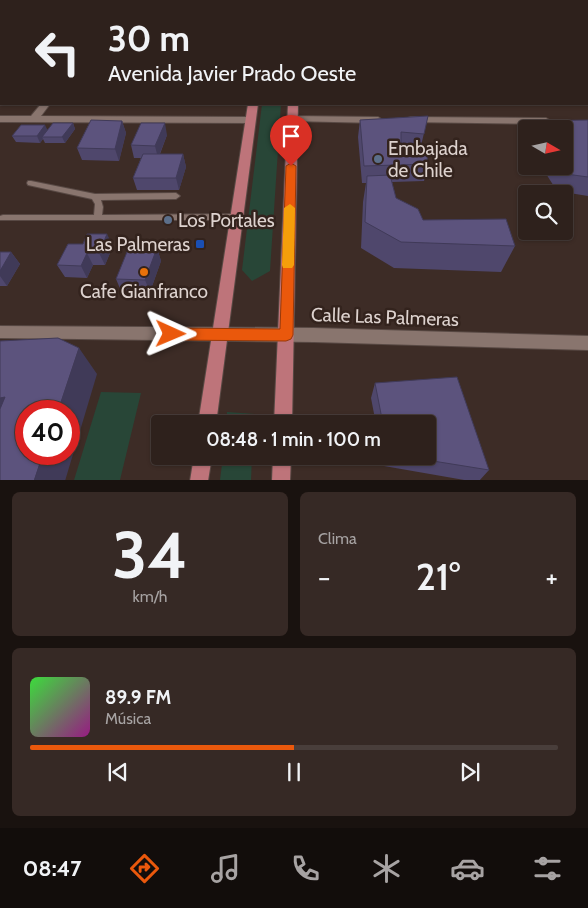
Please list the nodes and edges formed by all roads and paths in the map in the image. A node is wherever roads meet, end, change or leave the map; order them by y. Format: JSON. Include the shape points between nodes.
{"nodes":[{"id":1,"x":44,"y":105,"type":"edge"},
{"id":2,"x":253,"y":105,"type":"edge"},
{"id":3,"x":293,"y":105,"type":"edge"},
{"id":4,"x":0,"y":119,"type":"edge"},
{"id":5,"x":34,"y":119,"type":"junction"},
{"id":6,"x":250,"y":120,"type":"junction"},
{"id":7,"x":292,"y":120,"type":"junction"},
{"id":8,"x":518,"y":121,"type":"edge"},
{"id":9,"x":31,"y":183,"type":"dead end"},
{"id":10,"x":95,"y":196,"type":"junction"},
{"id":11,"x":176,"y":196,"type":"dead end"},
{"id":12,"x":236,"y":217,"type":"junction"},
{"id":13,"x":3,"y":218,"type":"dead end"},
{"id":14,"x":97,"y":218,"type":"junction"},
{"id":15,"x":0,"y":332,"type":"edge"},
{"id":16,"x":219,"y":335,"type":"junction"},
{"id":17,"x":286,"y":335,"type":"junction"},
{"id":18,"x":588,"y":343,"type":"edge"},
{"id":19,"x":208,"y":415,"type":"edge"},
{"id":20,"x":283,"y":415,"type":"edge"},
{"id":21,"x":202,"y":465,"type":"edge"},
{"id":22,"x":282,"y":465,"type":"edge"},
{"id":23,"x":199,"y":480,"type":"edge"},
{"id":24,"x":281,"y":480,"type":"edge"}],
"edges":[{"from":1,"to":5,"type":"street"},
{"from":2,"to":6,"type":"main road"},
{"from":3,"to":7,"type":"main road"},
{"from":4,"to":5,"type":"street"},
{"from":5,"to":6,"type":"street"},
{"from":6,"to":12,"type":"main road"},
{"from":7,"to":8,"type":"street"},
{"from":7,"to":17,"type":"main road"},
{"from":9,"to":10,"type":"lane"},
{"from":10,"to":11,"type":"lane"},
{"from":10,"to":14,"type":"lane","via":[[100,207]]},
{"from":12,"to":14,"type":"lane"},
{"from":12,"to":16,"type":"main road"},
{"from":13,"to":14,"type":"lane"},
{"from":15,"to":16,"type":"street","name":"Calle Las Palmeras"},
{"from":16,"to":17,"type":"street","name":"Calle Las Palmeras"},
{"from":16,"to":19,"type":"main road"},
{"from":17,"to":18,"type":"street","name":"Calle Las Palmeras"},
{"from":17,"to":20,"type":"main road"},
{"from":21,"to":23,"type":"main road"},
{"from":22,"to":24,"type":"main road"}]}
